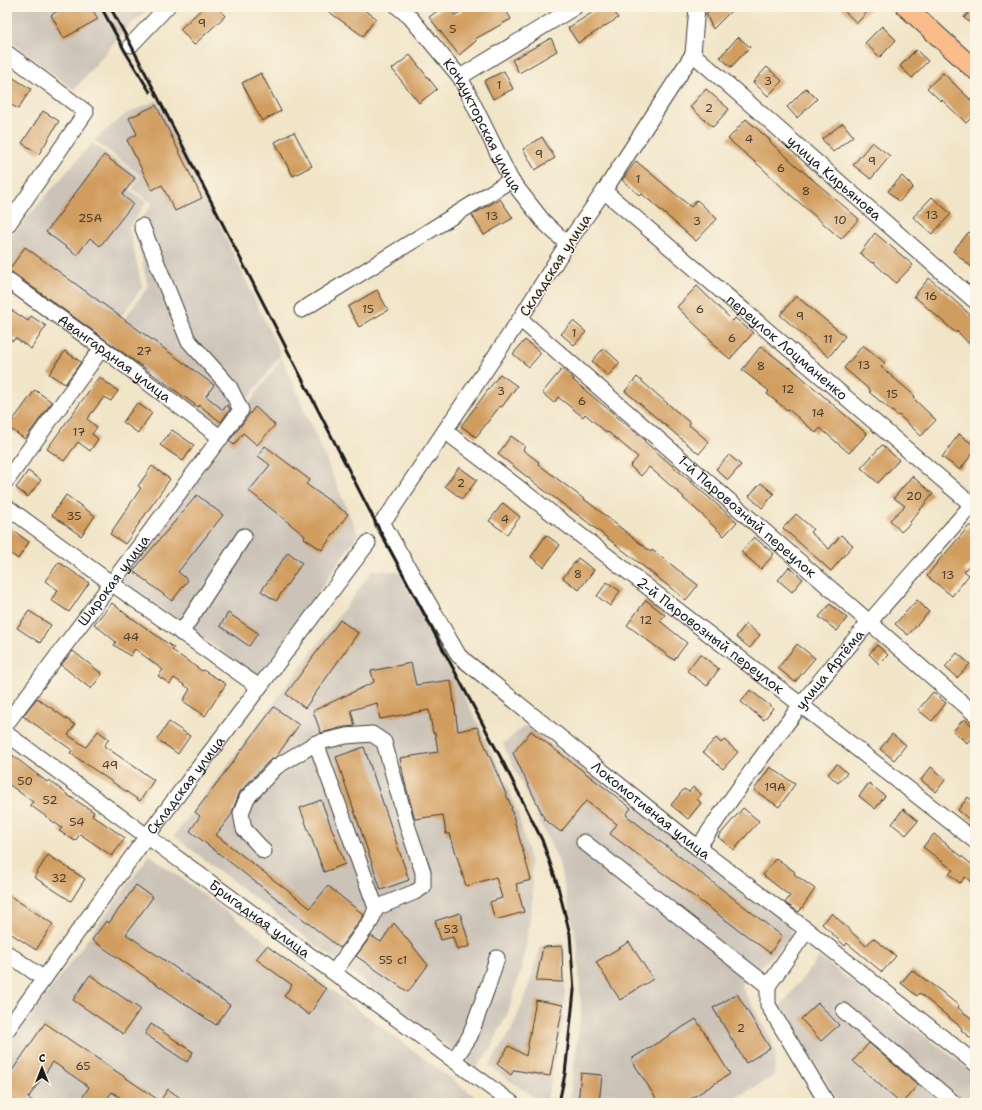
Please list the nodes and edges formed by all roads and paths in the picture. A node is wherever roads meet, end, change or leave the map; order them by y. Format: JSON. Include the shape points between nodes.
{"nodes":[{"id":1,"x":167,"y":7,"type":"edge"},
{"id":2,"x":398,"y":7,"type":"edge"},
{"id":3,"x":575,"y":7,"type":"edge"},
{"id":4,"x":697,"y":7,"type":"edge"},
{"id":5,"x":906,"y":7,"type":"edge"},
{"id":6,"x":410,"y":12,"type":"edge"},
{"id":7,"x":131,"y":45,"type":"dead end"},
{"id":8,"x":7,"y":54,"type":"edge"},
{"id":9,"x":693,"y":54,"type":"junction"},
{"id":10,"x":975,"y":70,"type":"edge"},
{"id":11,"x":460,"y":77,"type":"junction"},
{"id":12,"x":511,"y":180,"type":"junction"},
{"id":13,"x":604,"y":190,"type":"junction"},
{"id":14,"x":7,"y":226,"type":"edge"},
{"id":15,"x":142,"y":226,"type":"dead end"},
{"id":16,"x":567,"y":244,"type":"junction"},
{"id":17,"x":7,"y":280,"type":"edge"},
{"id":18,"x":975,"y":301,"type":"edge"},
{"id":19,"x":302,"y":310,"type":"dead end"},
{"id":20,"x":520,"y":319,"type":"junction"},
{"id":21,"x":102,"y":348,"type":"junction"},
{"id":22,"x":445,"y":431,"type":"junction"},
{"id":23,"x":220,"y":438,"type":"junction"},
{"id":24,"x":7,"y":480,"type":"edge"},
{"id":25,"x":973,"y":503,"type":"edge"},
{"id":26,"x":7,"y":507,"type":"edge"},
{"id":27,"x":390,"y":514,"type":"joint"},
{"id":28,"x":244,"y":536,"type":"dead end"},
{"id":29,"x":368,"y":543,"type":"dead end"},
{"id":30,"x":111,"y":583,"type":"junction"},
{"id":31,"x":869,"y":623,"type":"junction"},
{"id":32,"x":181,"y":632,"type":"junction"},
{"id":33,"x":259,"y":687,"type":"junction"},
{"id":34,"x":801,"y":705,"type":"junction"},
{"id":35,"x":975,"y":714,"type":"edge"},
{"id":36,"x":7,"y":723,"type":"edge"},
{"id":37,"x":7,"y":734,"type":"edge"},
{"id":38,"x":316,"y":743,"type":"junction"},
{"id":39,"x":147,"y":836,"type":"junction"},
{"id":40,"x":975,"y":841,"type":"edge"},
{"id":41,"x":584,"y":842,"type":"dead end"},
{"id":42,"x":698,"y":848,"type":"junction"},
{"id":43,"x":264,"y":851,"type":"dead end"},
{"id":44,"x":376,"y":908,"type":"junction"},
{"id":45,"x":807,"y":930,"type":"junction"},
{"id":46,"x":7,"y":953,"type":"edge"},
{"id":47,"x":497,"y":958,"type":"dead end"},
{"id":48,"x":334,"y":972,"type":"junction"},
{"id":49,"x":44,"y":979,"type":"junction"},
{"id":50,"x":768,"y":986,"type":"junction"},
{"id":51,"x":844,"y":1011,"type":"dead end"},
{"id":52,"x":7,"y":1030,"type":"edge"},
{"id":53,"x":454,"y":1060,"type":"junction"},
{"id":54,"x":975,"y":1062,"type":"edge"},
{"id":55,"x":512,"y":1103,"type":"edge"},
{"id":56,"x":827,"y":1103,"type":"edge"},
{"id":57,"x":954,"y":1103,"type":"edge"}],
"edges":[{"from":1,"to":7,"type":"street"},
{"from":2,"to":6,"type":"street","name":"Кондукторская улица"},
{"from":3,"to":11,"type":"street"},
{"from":4,"to":9,"type":"street","name":"Складская улица"},
{"from":5,"to":10,"type":"main road"},
{"from":6,"to":11,"type":"street","name":"Кондукторская улица"},
{"from":8,"to":14,"type":"street","via":[[86,112]]},
{"from":9,"to":13,"type":"street","name":"Складская улица"},
{"from":9,"to":18,"type":"street","name":"улица Кирьянова"},
{"from":11,"to":12,"type":"street","name":"Кондукторская улица"},
{"from":12,"to":16,"type":"street","name":"Кондукторская улица","via":[[543,221]]},
{"from":12,"to":19,"type":"street"},
{"from":13,"to":16,"type":"street","name":"Складская улица"},
{"from":13,"to":25,"type":"street","name":"переулок Лоцманенко"},
{"from":15,"to":23,"type":"street","name":"Широкая улица","via":[[188,340],[228,386],[241,410]]},
{"from":16,"to":20,"type":"street","name":"Складская улица"},
{"from":17,"to":21,"type":"street","name":"Авангардная улица"},
{"from":20,"to":22,"type":"street","name":"Складская улица"},
{"from":20,"to":31,"type":"street","name":"1-й Паровозный переулок"},
{"from":21,"to":23,"type":"street","name":"Авангардная улица"},
{"from":21,"to":24,"type":"street"},
{"from":22,"to":27,"type":"street","name":"Складская улица"},
{"from":22,"to":34,"type":"street","name":"2-й Паровозный переулок"},
{"from":23,"to":30,"type":"street","name":"Широкая улица"},
{"from":25,"to":31,"type":"street","name":"улица Артёма"},
{"from":26,"to":30,"type":"street"},
{"from":27,"to":42,"type":"street","name":"Локомотивная улица","via":[[382,522],[459,656]]},
{"from":28,"to":32,"type":"street"},
{"from":29,"to":33,"type":"street","name":"Складская улица"},
{"from":30,"to":32,"type":"street"},
{"from":30,"to":36,"type":"street","name":"Широкая улица"},
{"from":31,"to":34,"type":"street","name":"улица Артёма"},
{"from":31,"to":35,"type":"street","name":"1-й Паровозный переулок"},
{"from":32,"to":33,"type":"street"},
{"from":33,"to":39,"type":"street","name":"Складская улица"},
{"from":34,"to":40,"type":"street","name":"2-й Паровозный переулок"},
{"from":34,"to":42,"type":"street","name":"улица Артёма"},
{"from":37,"to":39,"type":"street","name":"Бригадная улица"},
{"from":38,"to":43,"type":"street","via":[[276,767],[247,798],[241,813],[244,828]]},
{"from":38,"to":44,"type":"street"},
{"from":38,"to":44,"type":"street","via":[[346,736],[372,734],[384,742],[423,872],[423,887]]},
{"from":39,"to":48,"type":"street","name":"Бригадная улица"},
{"from":39,"to":49,"type":"street","name":"Складская улица"},
{"from":41,"to":50,"type":"street"},
{"from":42,"to":45,"type":"street","name":"Локомотивная улица"},
{"from":44,"to":48,"type":"street","via":[[371,921]]},
{"from":45,"to":50,"type":"street"},
{"from":45,"to":54,"type":"street","name":"Локомотивная улица"},
{"from":46,"to":49,"type":"street"},
{"from":47,"to":53,"type":"street","via":[[470,1036]]},
{"from":48,"to":53,"type":"street","name":"Бригадная улица"},
{"from":49,"to":52,"type":"street","name":"Складская улица"},
{"from":50,"to":56,"type":"street","via":[[768,1005]]},
{"from":51,"to":57,"type":"street"},
{"from":53,"to":55,"type":"street","name":"Бригадная улица"}]}
